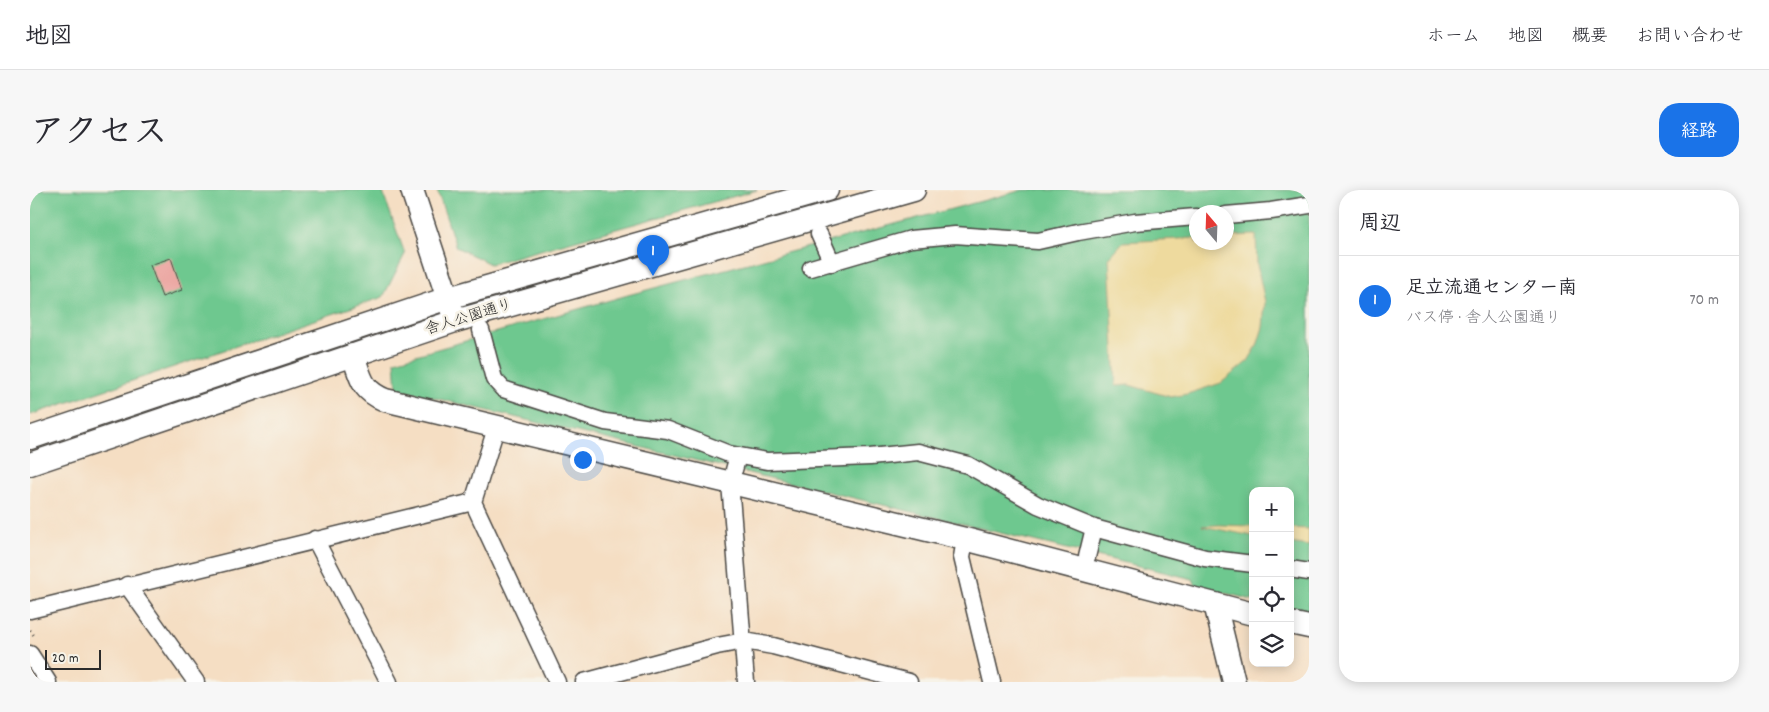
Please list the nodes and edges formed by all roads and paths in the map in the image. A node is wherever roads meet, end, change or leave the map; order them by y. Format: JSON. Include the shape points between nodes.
{"nodes":[{"id":1,"x":412,"y":190,"type":"edge"},
{"id":2,"x":827,"y":190,"type":"edge"},
{"id":3,"x":914,"y":190,"type":"edge"},
{"id":4,"x":1309,"y":205,"type":"edge"},
{"id":5,"x":1234,"y":214,"type":"edge"},
{"id":6,"x":1189,"y":218,"type":"edge"},
{"id":7,"x":820,"y":234,"type":"dead end"},
{"id":8,"x":832,"y":262,"type":"junction"},
{"id":9,"x":812,"y":268,"type":"dead end"},
{"id":10,"x":448,"y":298,"type":"junction"},
{"id":11,"x":455,"y":321,"type":"junction"},
{"id":12,"x":481,"y":330,"type":"dead end"},
{"id":13,"x":353,"y":355,"type":"junction"},
{"id":14,"x":497,"y":425,"type":"junction"},
{"id":15,"x":30,"y":438,"type":"edge"},
{"id":16,"x":30,"y":464,"type":"edge"},
{"id":17,"x":734,"y":470,"type":"junction"},
{"id":18,"x":472,"y":502,"type":"junction"},
{"id":19,"x":1094,"y":528,"type":"junction"},
{"id":20,"x":316,"y":539,"type":"junction"},
{"id":21,"x":965,"y":539,"type":"junction"},
{"id":22,"x":1087,"y":557,"type":"dead end"},
{"id":23,"x":1249,"y":564,"type":"edge"},
{"id":24,"x":1294,"y":570,"type":"edge"},
{"id":25,"x":1309,"y":572,"type":"edge"},
{"id":26,"x":127,"y":585,"type":"junction"},
{"id":27,"x":1215,"y":604,"type":"junction"},
{"id":28,"x":30,"y":610,"type":"edge"},
{"id":29,"x":1249,"y":613,"type":"edge"},
{"id":30,"x":1294,"y":624,"type":"edge"},
{"id":31,"x":1309,"y":627,"type":"edge"},
{"id":32,"x":744,"y":641,"type":"junction"},
{"id":33,"x":30,"y":654,"type":"edge"},
{"id":34,"x":48,"y":682,"type":"edge"},
{"id":35,"x":196,"y":682,"type":"edge"},
{"id":36,"x":389,"y":682,"type":"edge"},
{"id":37,"x":557,"y":682,"type":"edge"},
{"id":38,"x":584,"y":682,"type":"edge"},
{"id":39,"x":746,"y":682,"type":"edge"},
{"id":40,"x":909,"y":682,"type":"edge"},
{"id":41,"x":992,"y":682,"type":"edge"},
{"id":42,"x":1234,"y":682,"type":"edge"}],
"edges":[{"from":1,"to":10,"type":"street"},
{"from":2,"to":10,"type":"street","name":"舎人公園通り"},
{"from":3,"to":11,"type":"street","name":"舎人公園通り"},
{"from":4,"to":5,"type":"street"},
{"from":6,"to":8,"type":"street","via":[[1135,222],[1038,241],[955,235],[911,239]]},
{"from":7,"to":8,"type":"street"},
{"from":8,"to":9,"type":"street"},
{"from":10,"to":11,"type":"street"},
{"from":10,"to":15,"type":"street","name":"舎人公園通り"},
{"from":11,"to":13,"type":"street","name":"舎人公園通り"},
{"from":12,"to":17,"type":"street","via":[[494,379],[503,389],[605,422],[668,430],[730,454]]},
{"from":13,"to":14,"type":"street","via":[[364,385],[372,394],[385,400]]},
{"from":13,"to":16,"type":"street","name":"舎人公園通り"},
{"from":14,"to":17,"type":"street"},
{"from":14,"to":18,"type":"street"},
{"from":17,"to":19,"type":"street","via":[[767,460],[918,452],[968,465],[1038,505]]},
{"from":17,"to":21,"type":"street"},
{"from":17,"to":32,"type":"street"},
{"from":18,"to":20,"type":"street"},
{"from":18,"to":37,"type":"street"},
{"from":19,"to":22,"type":"street"},
{"from":19,"to":23,"type":"street","via":[[1205,558]]},
{"from":20,"to":26,"type":"street"},
{"from":20,"to":36,"type":"street"},
{"from":21,"to":27,"type":"street"},
{"from":21,"to":41,"type":"street","via":[[962,554]]},
{"from":24,"to":25,"type":"street"},
{"from":26,"to":28,"type":"street"},
{"from":26,"to":35,"type":"street"},
{"from":27,"to":29,"type":"street"},
{"from":27,"to":42,"type":"street"},
{"from":30,"to":31,"type":"street"},
{"from":32,"to":38,"type":"street"},
{"from":32,"to":39,"type":"street"},
{"from":32,"to":40,"type":"street"},
{"from":33,"to":34,"type":"street"}]}
